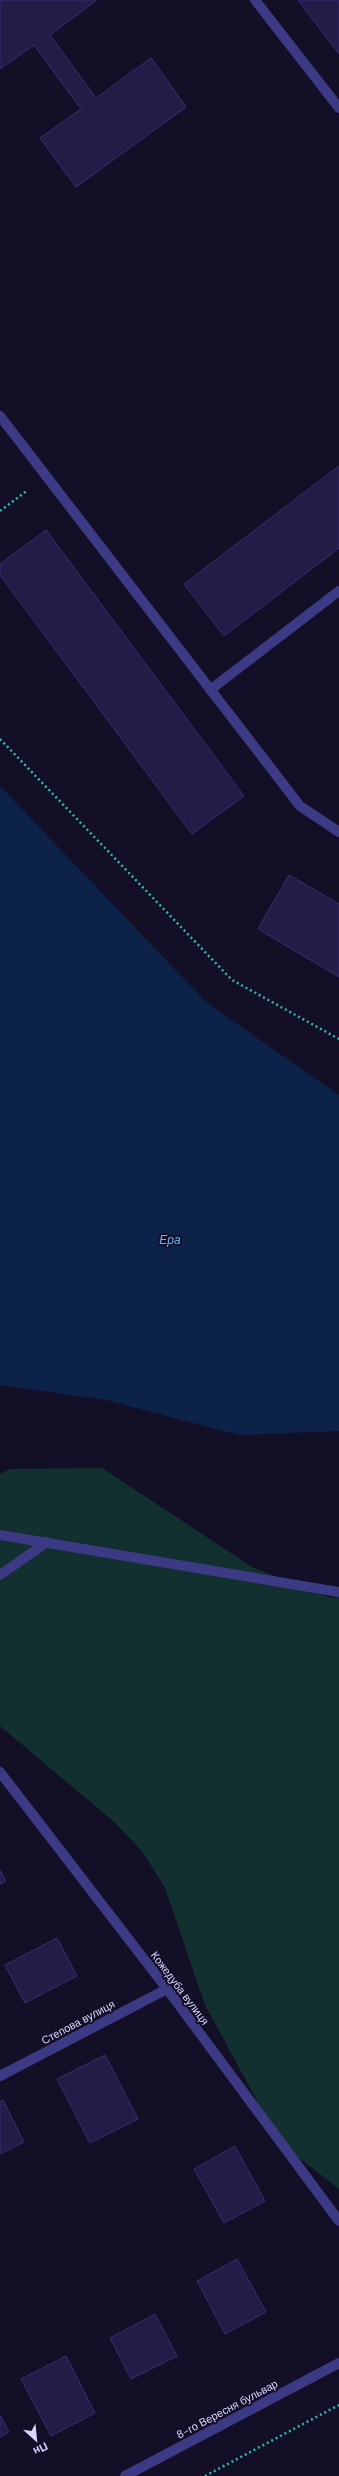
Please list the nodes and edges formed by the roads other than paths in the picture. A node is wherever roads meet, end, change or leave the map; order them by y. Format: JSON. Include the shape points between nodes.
{"nodes":[{"id":1,"x":255,"y":0,"type":"edge"},
{"id":2,"x":339,"y":108,"type":"edge"},
{"id":3,"x":0,"y":416,"type":"edge"},
{"id":4,"x":339,"y":591,"type":"edge"},
{"id":5,"x":210,"y":690,"type":"junction"},
{"id":6,"x":339,"y":832,"type":"edge"},
{"id":7,"x":0,"y":1534,"type":"edge"},
{"id":8,"x":47,"y":1542,"type":"junction"},
{"id":9,"x":0,"y":1575,"type":"edge"},
{"id":10,"x":339,"y":1592,"type":"edge"},
{"id":11,"x":0,"y":1772,"type":"edge"},
{"id":12,"x":167,"y":1989,"type":"junction"},
{"id":13,"x":0,"y":2076,"type":"edge"},
{"id":14,"x":339,"y":2221,"type":"edge"},
{"id":15,"x":339,"y":2363,"type":"edge"},
{"id":16,"x":125,"y":2476,"type":"edge"}],
"edges":[{"from":1,"to":2,"type":"street"},
{"from":3,"to":5,"type":"street"},
{"from":4,"to":5,"type":"street"},
{"from":5,"to":6,"type":"street","via":[[300,806]]},
{"from":7,"to":8,"type":"street"},
{"from":8,"to":9,"type":"street"},
{"from":8,"to":10,"type":"street"},
{"from":11,"to":12,"type":"street","name":"Кожедуба вулиця"},
{"from":12,"to":13,"type":"street","name":"Степова вулиця"},
{"from":12,"to":14,"type":"street","name":"Кожедуба вулиця"},
{"from":15,"to":16,"type":"street","name":"8-го Вересня бульвар"}]}
